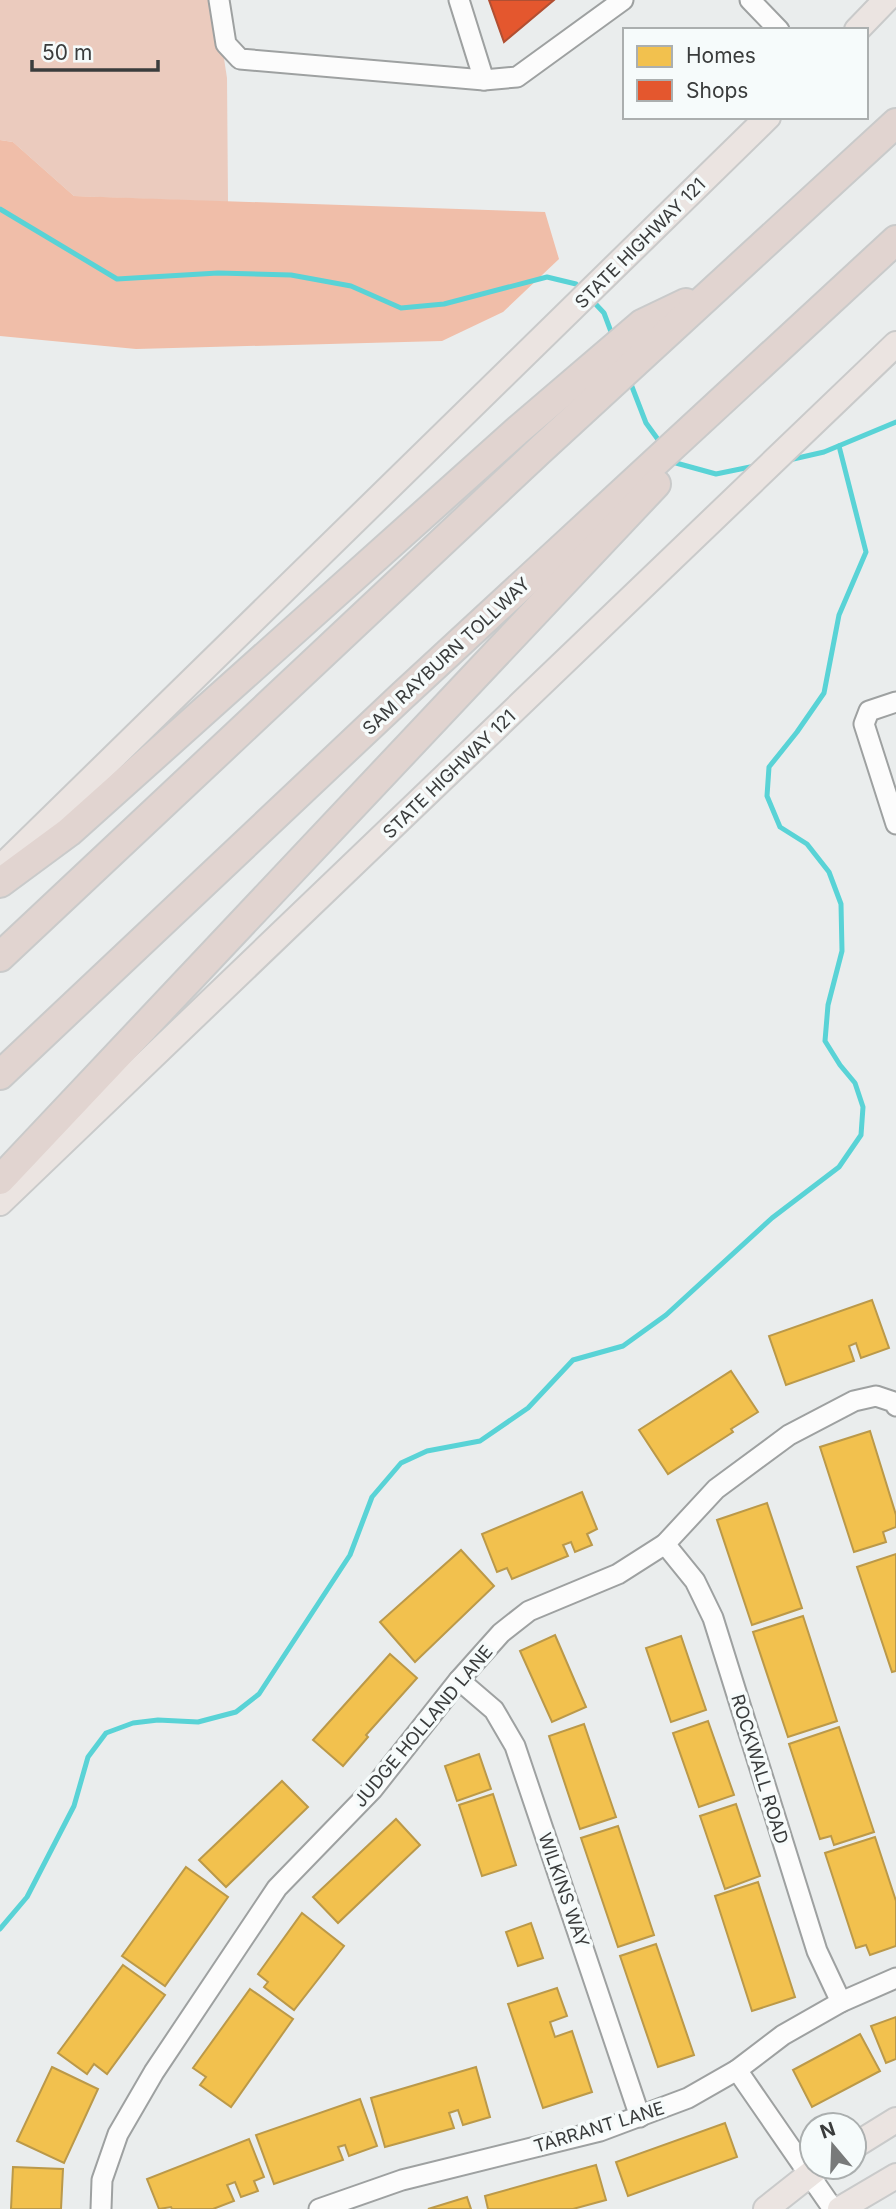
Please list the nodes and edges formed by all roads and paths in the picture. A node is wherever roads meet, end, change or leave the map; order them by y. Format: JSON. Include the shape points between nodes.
{"nodes":[{"id":1,"x":219,"y":0,"type":"edge"},
{"id":2,"x":458,"y":0,"type":"edge"},
{"id":3,"x":623,"y":0,"type":"edge"},
{"id":4,"x":750,"y":0,"type":"edge"},
{"id":5,"x":886,"y":0,"type":"edge"},
{"id":6,"x":777,"y":28,"type":"edge"},
{"id":7,"x":858,"y":28,"type":"edge"},
{"id":8,"x":484,"y":80,"type":"junction"},
{"id":9,"x":766,"y":119,"type":"edge"},
{"id":10,"x":896,"y":123,"type":"edge"},
{"id":11,"x":896,"y":240,"type":"edge"},
{"id":12,"x":715,"y":288,"type":"junction"},
{"id":13,"x":890,"y":350,"type":"edge"},
{"id":14,"x":606,"y":524,"type":"junction"},
{"id":15,"x":896,"y":702,"type":"edge"},
{"id":16,"x":896,"y":824,"type":"edge"},
{"id":17,"x":0,"y":868,"type":"edge"},
{"id":18,"x":0,"y":883,"type":"edge"},
{"id":19,"x":0,"y":957,"type":"edge"},
{"id":20,"x":0,"y":1075,"type":"edge"},
{"id":21,"x":0,"y":1181,"type":"edge"},
{"id":22,"x":0,"y":1203,"type":"edge"},
{"id":23,"x":895,"y":1404,"type":"edge"},
{"id":24,"x":665,"y":1544,"type":"junction"},
{"id":25,"x":459,"y":1679,"type":"junction"},
{"id":26,"x":896,"y":1978,"type":"edge"},
{"id":27,"x":841,"y":2002,"type":"junction"},
{"id":28,"x":737,"y":2070,"type":"junction"},
{"id":29,"x":640,"y":2117,"type":"junction"},
{"id":30,"x":896,"y":2120,"type":"edge"},
{"id":31,"x":868,"y":2137,"type":"edge"},
{"id":32,"x":798,"y":2149,"type":"edge"},
{"id":33,"x":896,"y":2176,"type":"edge"},
{"id":34,"x":800,"y":2181,"type":"edge"},
{"id":35,"x":819,"y":2181,"type":"edge"},
{"id":36,"x":101,"y":2209,"type":"edge"},
{"id":37,"x":318,"y":2209,"type":"edge"},
{"id":38,"x":766,"y":2209,"type":"edge"},
{"id":39,"x":833,"y":2209,"type":"edge"},
{"id":40,"x":840,"y":2209,"type":"edge"}],
"edges":[{"from":1,"to":8,"type":"street","via":[[226,44],[240,60]]},
{"from":2,"to":8,"type":"street"},
{"from":3,"to":8,"type":"street","via":[[517,77]]},
{"from":4,"to":6,"type":"street"},
{"from":5,"to":7,"type":"main road"},
{"from":9,"to":17,"type":"main road","name":"STATE HIGHWAY 121"},
{"from":10,"to":12,"type":"highway"},
{"from":11,"to":14,"type":"highway","via":[[693,426],[671,468]]},
{"from":12,"to":18,"type":"highway","via":[[642,324],[69,832]]},
{"from":12,"to":19,"type":"highway"},
{"from":13,"to":22,"type":"main road","name":"STATE HIGHWAY 121"},
{"from":14,"to":20,"type":"highway","name":"SAM RAYBURN TOLLWAY","via":[[381,715]]},
{"from":14,"to":21,"type":"highway"},
{"from":15,"to":16,"type":"street","via":[[869,710],[864,724]]},
{"from":23,"to":24,"type":"street","name":"JUDGE HOLLAND LANE","via":[[876,1396],[854,1401],[789,1435],[716,1489]]},
{"from":24,"to":25,"type":"street","name":"JUDGE HOLLAND LANE","via":[[618,1574],[529,1611],[501,1633]]},
{"from":24,"to":27,"type":"street","name":"ROCKWALL ROAD","via":[[695,1581],[713,1618],[817,1951]]},
{"from":25,"to":29,"type":"street","name":"WILKINS WAY","via":[[494,1710],[515,1746]]},
{"from":25,"to":36,"type":"street","name":"JUDGE HOLLAND LANE","via":[[372,1790],[277,1888],[118,2134],[102,2180]]},
{"from":26,"to":27,"type":"street","name":"TARRANT LANE"},
{"from":27,"to":28,"type":"street","name":"TARRANT LANE","via":[[783,2035]]},
{"from":28,"to":29,"type":"street","name":"TARRANT LANE","via":[[688,2098]]},
{"from":28,"to":32,"type":"street"},
{"from":29,"to":37,"type":"street","name":"TARRANT LANE","via":[[402,2180]]},
{"from":30,"to":31,"type":"main road"},
{"from":33,"to":40,"type":"main road"},
{"from":34,"to":38,"type":"main road"},
{"from":35,"to":39,"type":"street"}]}
